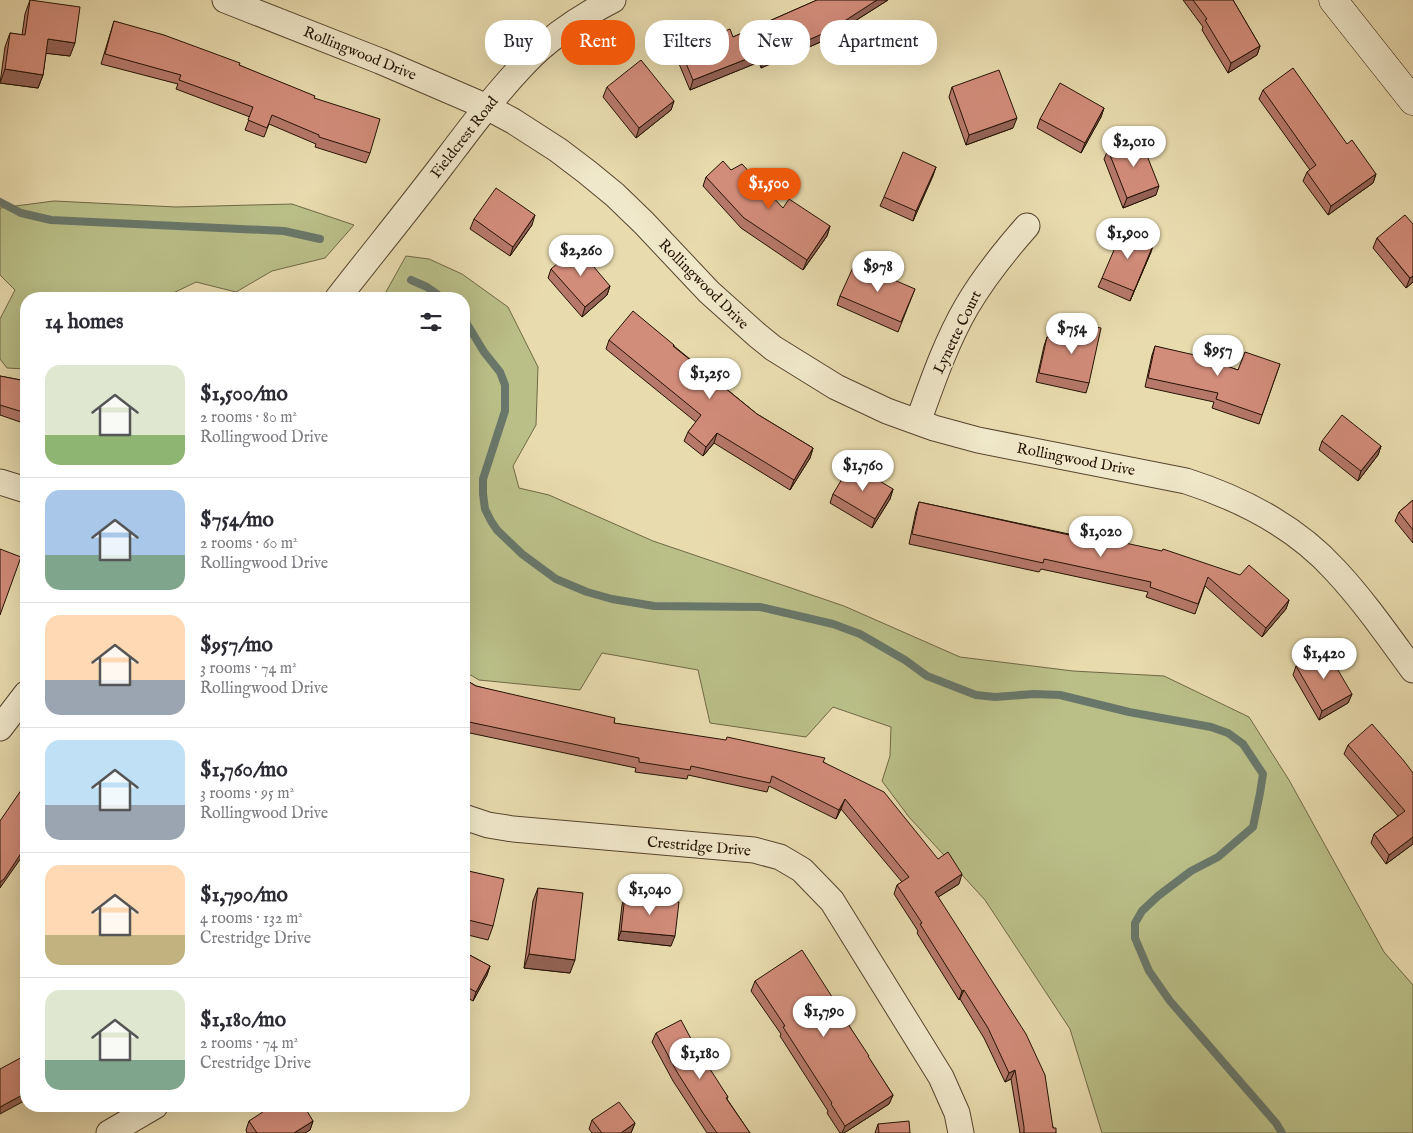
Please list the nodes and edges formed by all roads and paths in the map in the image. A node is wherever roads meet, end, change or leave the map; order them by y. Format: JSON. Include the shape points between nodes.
{"nodes":[{"id":1,"x":225,"y":0,"type":"edge"},
{"id":2,"x":613,"y":0,"type":"edge"},
{"id":3,"x":1333,"y":0,"type":"edge"},
{"id":4,"x":1413,"y":101,"type":"edge"},
{"id":5,"x":487,"y":107,"type":"junction"},
{"id":6,"x":1027,"y":226,"type":"dead end"},
{"id":7,"x":342,"y":292,"type":"edge"},
{"id":8,"x":918,"y":422,"type":"junction"},
{"id":9,"x":0,"y":482,"type":"edge"},
{"id":10,"x":20,"y":488,"type":"edge"},
{"id":11,"x":1413,"y":670,"type":"edge"},
{"id":12,"x":20,"y":702,"type":"edge"},
{"id":13,"x":0,"y":728,"type":"edge"},
{"id":14,"x":470,"y":819,"type":"edge"},
{"id":15,"x":145,"y":1112,"type":"edge"},
{"id":16,"x":109,"y":1133,"type":"edge"},
{"id":17,"x":961,"y":1133,"type":"edge"}],
"edges":[{"from":1,"to":5,"type":"street","name":"Rollingwood Drive"},
{"from":2,"to":5,"type":"street","name":"Fieldcrest Road","via":[[588,13],[532,56]]},
{"from":3,"to":4,"type":"main road"},
{"from":5,"to":7,"type":"street","name":"Fieldcrest Road"},
{"from":5,"to":8,"type":"street","name":"Rollingwood Drive","via":[[558,150],[615,195],[709,292],[773,348],[836,387]]},
{"from":6,"to":8,"type":"street","name":"Lynette Court","via":[[995,263],[967,306]]},
{"from":8,"to":11,"type":"street","name":"Rollingwood Drive","via":[[978,440],[1186,481],[1256,509],[1316,551],[1335,570]]},
{"from":9,"to":10,"type":"street"},
{"from":12,"to":13,"type":"street"},
{"from":14,"to":17,"type":"street","name":"Crestridge Drive","via":[[512,829],[754,850],[780,857],[802,870],[832,901],[941,1077],[958,1112]]},
{"from":15,"to":16,"type":"street"}]}
